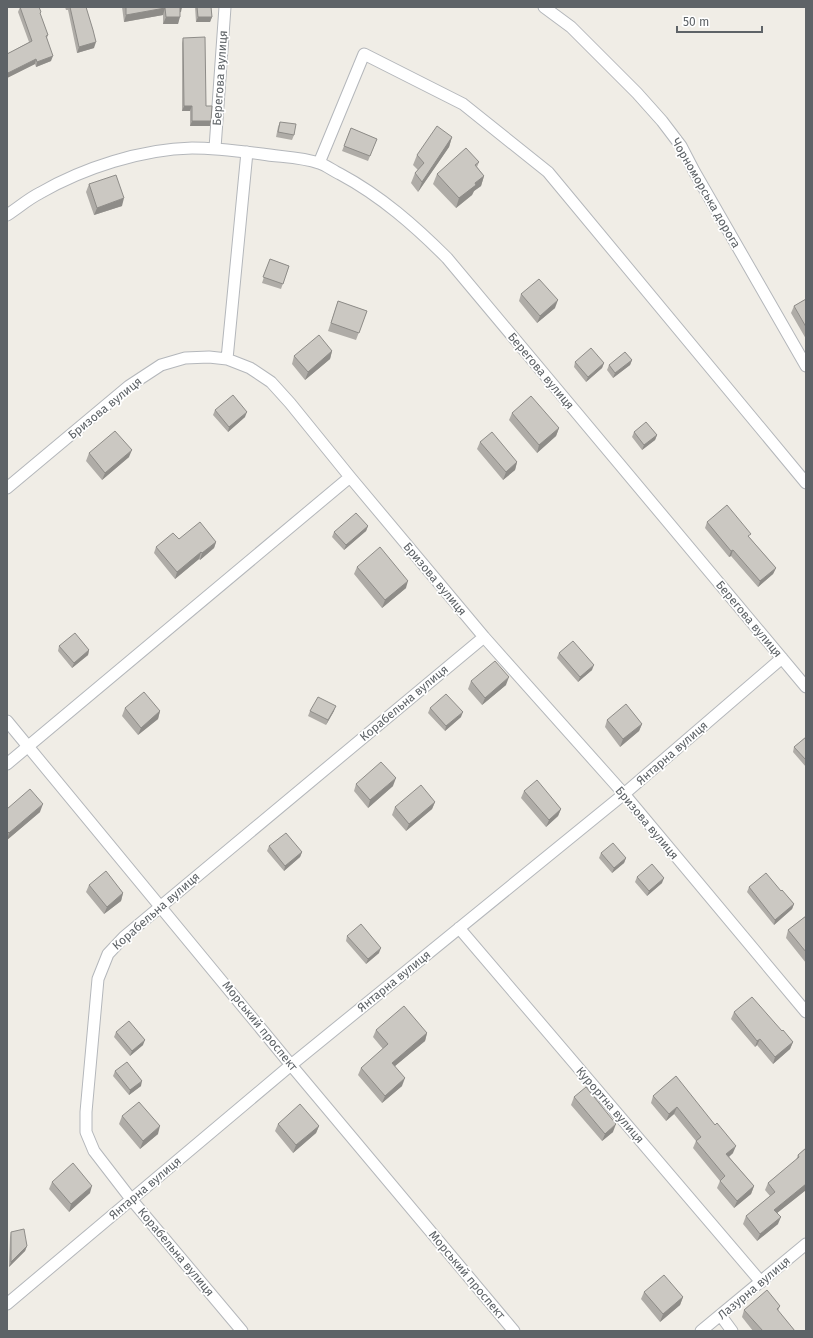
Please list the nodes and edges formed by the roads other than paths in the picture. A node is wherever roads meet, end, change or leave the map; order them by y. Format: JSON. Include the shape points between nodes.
{"nodes":[{"id":1,"x":224,"y":7,"type":"edge"},
{"id":2,"x":544,"y":7,"type":"edge"},
{"id":3,"x":215,"y":148,"type":"junction"},
{"id":4,"x":247,"y":152,"type":"junction"},
{"id":5,"x":319,"y":163,"type":"junction"},
{"id":6,"x":7,"y":215,"type":"edge"},
{"id":7,"x":227,"y":359,"type":"junction"},
{"id":8,"x":806,"y":366,"type":"edge"},
{"id":9,"x":350,"y":477,"type":"junction"},
{"id":10,"x":806,"y":483,"type":"edge"},
{"id":11,"x":7,"y":488,"type":"edge"},
{"id":12,"x":484,"y":637,"type":"junction"},
{"id":13,"x":782,"y":658,"type":"junction"},
{"id":14,"x":806,"y":687,"type":"edge"},
{"id":15,"x":7,"y":721,"type":"edge"},
{"id":16,"x":28,"y":747,"type":"junction"},
{"id":17,"x":7,"y":764,"type":"edge"},
{"id":18,"x":624,"y":794,"type":"junction"},
{"id":19,"x":160,"y":906,"type":"junction"},
{"id":20,"x":459,"y":928,"type":"junction"},
{"id":21,"x":806,"y":1012,"type":"edge"},
{"id":22,"x":291,"y":1065,"type":"junction"},
{"id":23,"x":131,"y":1199,"type":"junction"},
{"id":24,"x":806,"y":1244,"type":"edge"},
{"id":25,"x":761,"y":1282,"type":"junction"},
{"id":26,"x":7,"y":1304,"type":"edge"},
{"id":27,"x":721,"y":1316,"type":"junction"},
{"id":28,"x":242,"y":1331,"type":"edge"},
{"id":29,"x":514,"y":1331,"type":"edge"},
{"id":30,"x":701,"y":1331,"type":"edge"},
{"id":31,"x":732,"y":1331,"type":"edge"}],
"edges":[{"from":1,"to":3,"type":"street","name":"Берегова вулиця"},
{"from":2,"to":8,"type":"street","name":"Чорноморська дорога","via":[[571,27],[662,121],[681,146]]},
{"from":3,"to":4,"type":"street","name":"Берегова вулиця"},
{"from":3,"to":6,"type":"street","name":"Берегова вулиця","via":[[159,151],[112,162],[76,175],[39,193]]},
{"from":4,"to":5,"type":"street","name":"Берегова вулиця"},
{"from":4,"to":7,"type":"street"},
{"from":5,"to":10,"type":"street","via":[[364,54],[463,104],[548,172]]},
{"from":5,"to":13,"type":"street","name":"Берегова вулиця","via":[[382,200],[416,227],[447,258]]},
{"from":7,"to":9,"type":"street","name":"Бризова вулиця","via":[[250,368],[271,382]]},
{"from":7,"to":11,"type":"street","name":"Бризова вулиця","via":[[185,358],[161,365],[130,386]]},
{"from":9,"to":12,"type":"street","name":"Бризова вулиця"},
{"from":9,"to":16,"type":"street"},
{"from":12,"to":18,"type":"street","name":"Бризова вулиця"},
{"from":12,"to":19,"type":"street","name":"Корабельна вулиця"},
{"from":13,"to":14,"type":"street","name":"Берегова вулиця"},
{"from":13,"to":18,"type":"street","name":"Янтарна вулиця"},
{"from":15,"to":16,"type":"street","name":"Морський проспект"},
{"from":16,"to":17,"type":"street"},
{"from":16,"to":19,"type":"street","name":"Морський проспект"},
{"from":18,"to":20,"type":"street","name":"Янтарна вулиця"},
{"from":18,"to":21,"type":"street","name":"Бризова вулиця"},
{"from":19,"to":22,"type":"street","name":"Морський проспект"},
{"from":19,"to":23,"type":"street","name":"Корабельна вулиця","via":[[108,954],[98,979],[86,1132],[94,1151]]},
{"from":20,"to":22,"type":"street","name":"Янтарна вулиця"},
{"from":20,"to":25,"type":"street","name":"Курортна вулиця"},
{"from":22,"to":23,"type":"street","name":"Янтарна вулиця"},
{"from":22,"to":29,"type":"street","name":"Морський проспект"},
{"from":23,"to":26,"type":"street","name":"Янтарна вулиця"},
{"from":23,"to":28,"type":"street","name":"Корабельна вулиця"},
{"from":24,"to":25,"type":"street","name":"Лазурна вулиця"},
{"from":25,"to":27,"type":"street","name":"Лазурна вулиця"},
{"from":27,"to":30,"type":"street","name":"Лазурна вулиця"},
{"from":27,"to":31,"type":"street"}]}
